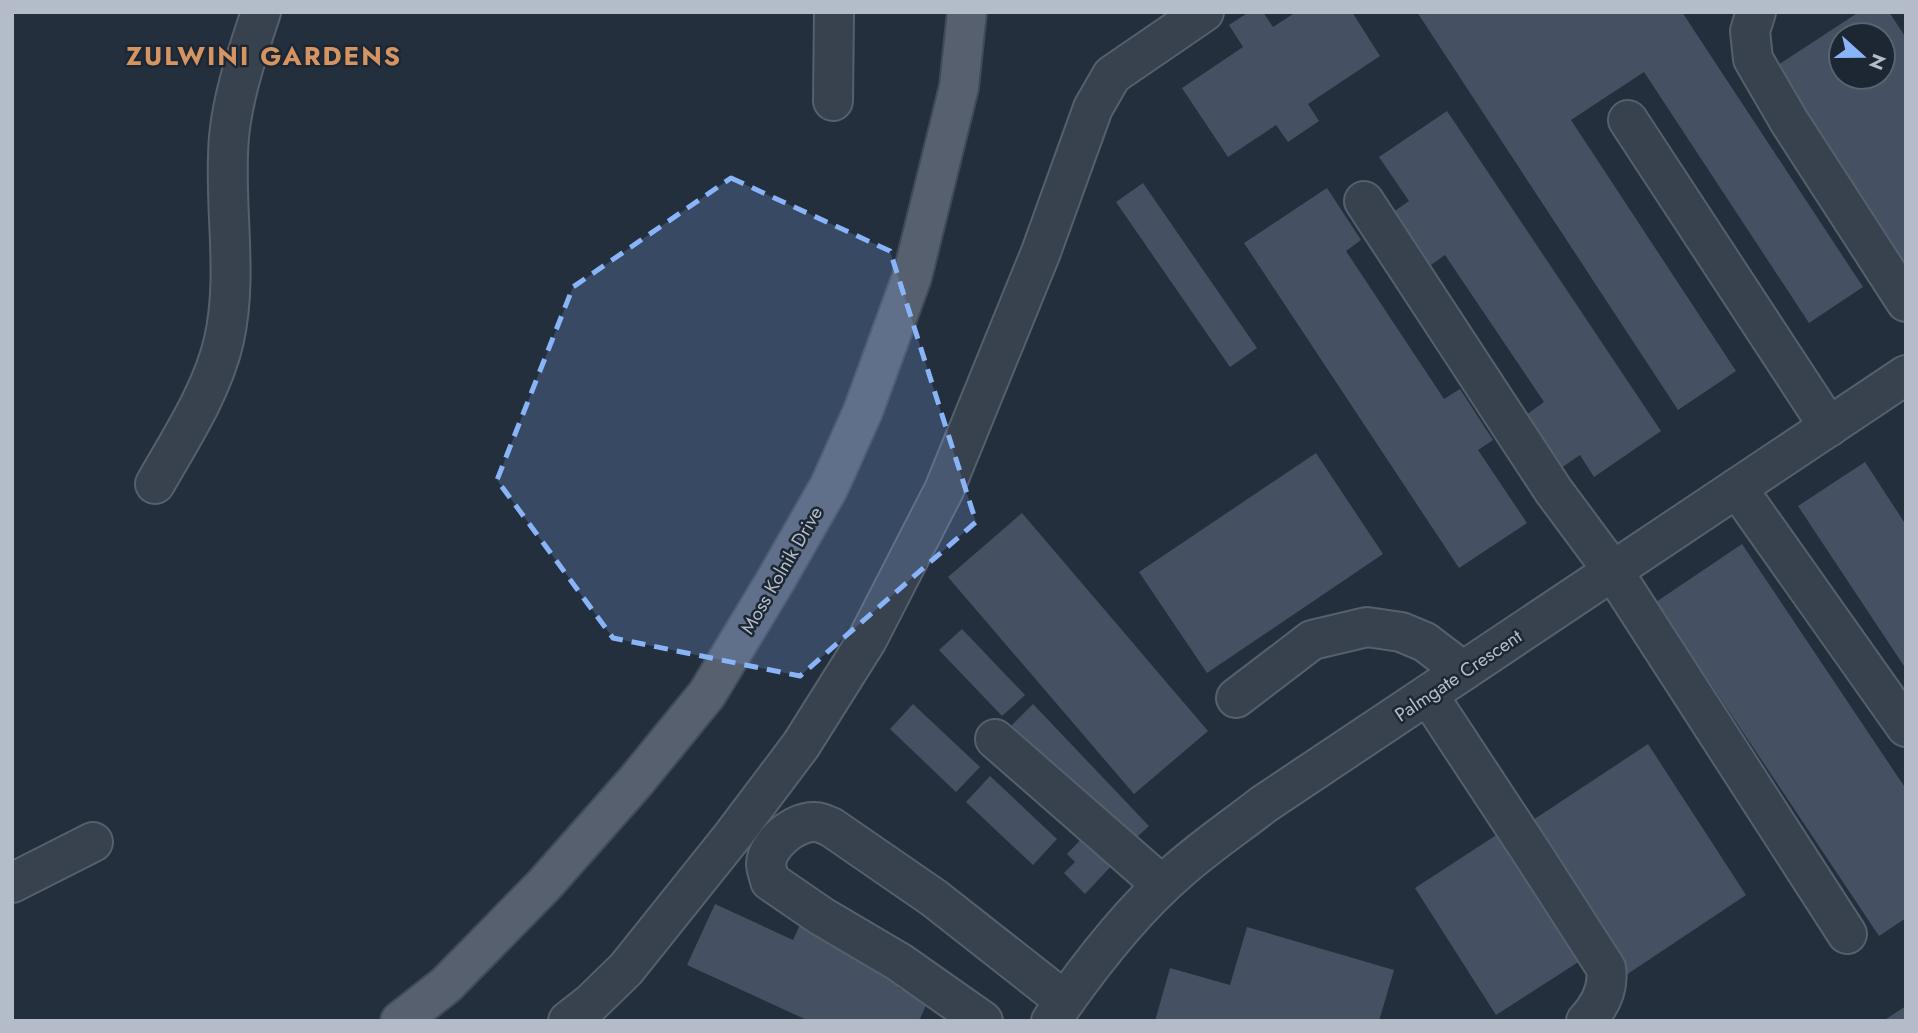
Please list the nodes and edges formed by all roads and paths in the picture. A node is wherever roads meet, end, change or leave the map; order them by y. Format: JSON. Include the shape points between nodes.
{"nodes":[{"id":1,"x":261,"y":12,"type":"edge"},
{"id":2,"x":834,"y":12,"type":"edge"},
{"id":3,"x":967,"y":12,"type":"edge"},
{"id":4,"x":1204,"y":12,"type":"edge"},
{"id":5,"x":1756,"y":12,"type":"edge"},
{"id":6,"x":833,"y":101,"type":"dead end"},
{"id":7,"x":1628,"y":120,"type":"dead end"},
{"id":8,"x":1364,"y":201,"type":"dead end"},
{"id":9,"x":1906,"y":302,"type":"edge"},
{"id":10,"x":1906,"y":375,"type":"edge"},
{"id":11,"x":1829,"y":427,"type":"junction"},
{"id":12,"x":155,"y":484,"type":"dead end"},
{"id":13,"x":1737,"y":488,"type":"junction"},
{"id":14,"x":1613,"y":571,"type":"junction"},
{"id":15,"x":1463,"y":671,"type":"junction"},
{"id":16,"x":1427,"y":695,"type":"junction"},
{"id":17,"x":1236,"y":698,"type":"dead end"},
{"id":18,"x":1906,"y":727,"type":"edge"},
{"id":19,"x":995,"y":739,"type":"dead end"},
{"id":20,"x":93,"y":842,"type":"dead end"},
{"id":21,"x":12,"y":884,"type":"edge"},
{"id":22,"x":1162,"y":885,"type":"junction"},
{"id":23,"x":1847,"y":934,"type":"dead end"},
{"id":24,"x":1058,"y":1011,"type":"edge"},
{"id":25,"x":400,"y":1021,"type":"edge"},
{"id":26,"x":568,"y":1021,"type":"edge"},
{"id":27,"x":983,"y":1021,"type":"edge"},
{"id":28,"x":1586,"y":1021,"type":"edge"}],
"edges":[{"from":1,"to":12,"type":"street","via":[[229,136],[230,306],[224,341],[192,418]]},
{"from":2,"to":6,"type":"street"},
{"from":3,"to":25,"type":"main road","name":"Moss Kolnik Drive","via":[[959,87],[912,277],[863,411],[829,487],[707,694],[545,884],[446,985]]},
{"from":4,"to":26,"type":"street","via":[[1112,75],[1093,108],[1041,252],[944,490],[860,652],[800,746],[678,904],[626,969]]},
{"from":5,"to":9,"type":"street","via":[[1749,31],[1753,59]]},
{"from":7,"to":11,"type":"street"},
{"from":8,"to":14,"type":"street","via":[[1553,490]]},
{"from":10,"to":11,"type":"street","name":"Palmgate Crescent"},
{"from":11,"to":13,"type":"street","name":"Palmgate Crescent"},
{"from":13,"to":14,"type":"street","name":"Palmgate Crescent"},
{"from":13,"to":18,"type":"street"},
{"from":14,"to":15,"type":"street","name":"Palmgate Crescent"},
{"from":14,"to":23,"type":"street"},
{"from":15,"to":16,"type":"street","name":"Palmgate Crescent"},
{"from":15,"to":17,"type":"street","via":[[1425,642],[1401,632],[1367,627],[1312,640]]},
{"from":16,"to":22,"type":"street","name":"Palmgate Crescent","via":[[1264,804]]},
{"from":16,"to":28,"type":"street","via":[[1606,968],[1600,1002]]},
{"from":19,"to":22,"type":"street"},
{"from":20,"to":21,"type":"street"},
{"from":22,"to":24,"type":"street","name":"Palmgate Crescent"},
{"from":24,"to":27,"type":"street","via":[[934,898],[831,827],[803,823],[771,848],[766,864],[770,881]]}]}
